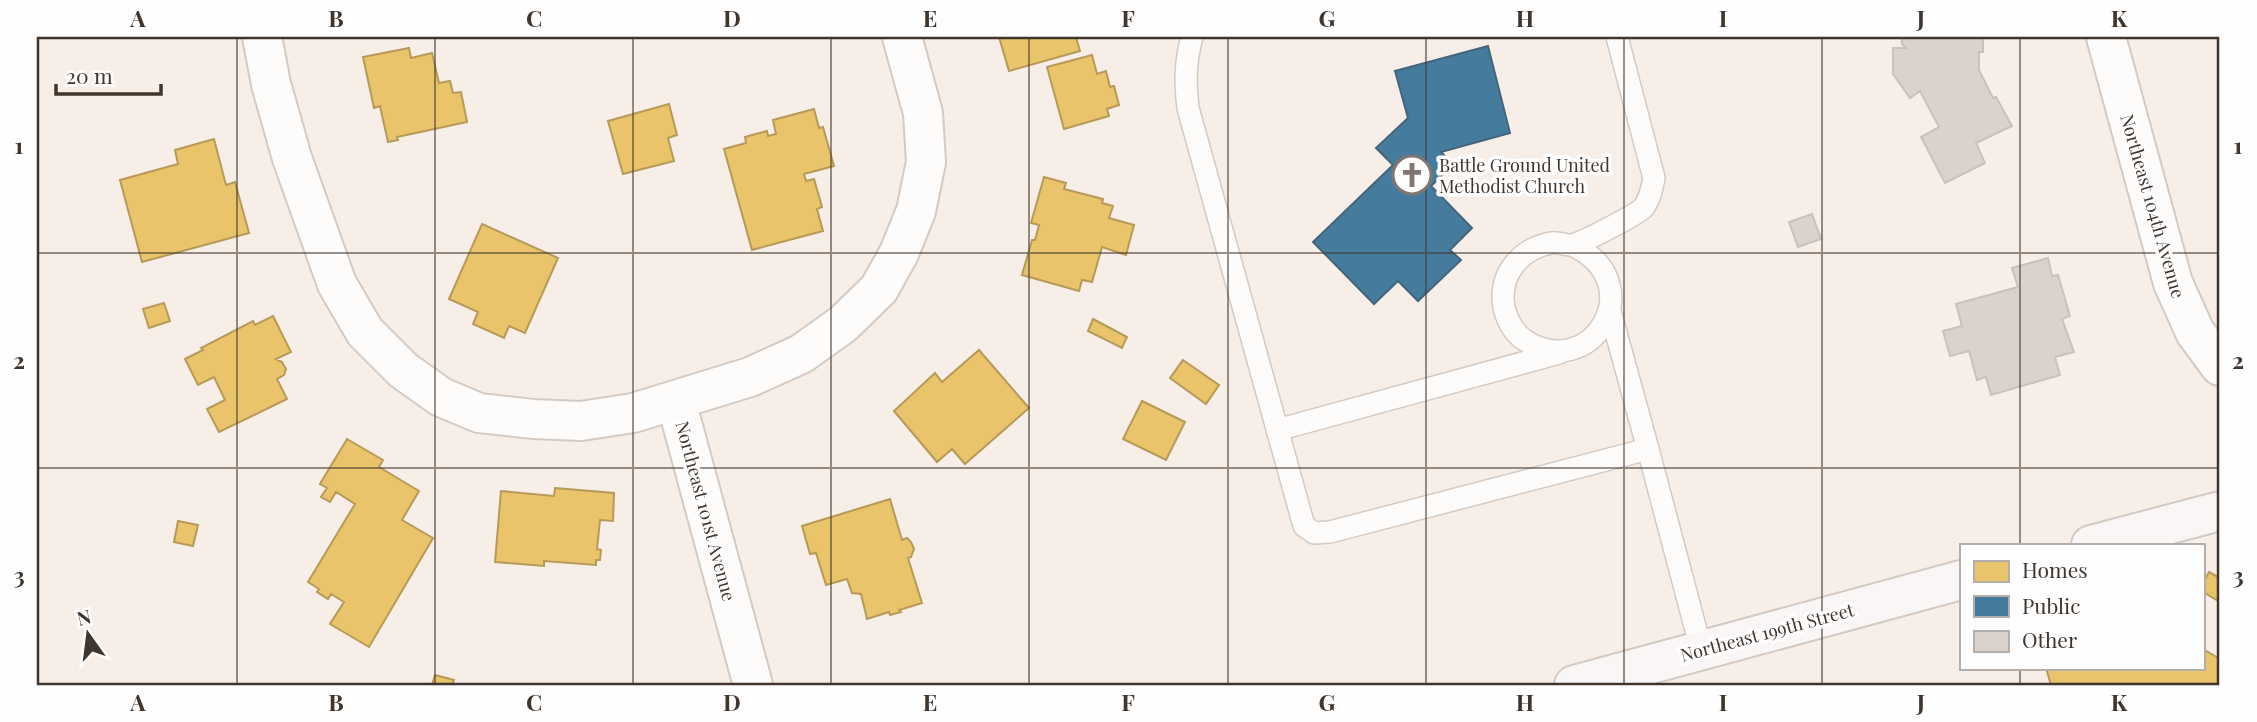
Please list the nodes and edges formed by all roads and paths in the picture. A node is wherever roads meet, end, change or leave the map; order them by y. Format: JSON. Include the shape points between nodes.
{"nodes":[{"id":1,"x":262,"y":37,"type":"edge"},
{"id":2,"x":902,"y":37,"type":"edge"},
{"id":3,"x":1192,"y":37,"type":"edge"},
{"id":4,"x":1617,"y":37,"type":"edge"},
{"id":5,"x":2106,"y":37,"type":"edge"},
{"id":6,"x":1572,"y":245,"type":"junction"},
{"id":7,"x":1610,"y":311,"type":"junction"},
{"id":8,"x":1574,"y":348,"type":"junction"},
{"id":9,"x":1623,"y":359,"type":"junction"},
{"id":10,"x":2220,"y":366,"type":"edge"},
{"id":11,"x":676,"y":401,"type":"junction"},
{"id":12,"x":1277,"y":430,"type":"junction"},
{"id":13,"x":1648,"y":449,"type":"junction"},
{"id":14,"x":2220,"y":511,"type":"edge"},
{"id":15,"x":2095,"y":544,"type":"edge"},
{"id":16,"x":1960,"y":580,"type":"edge"},
{"id":17,"x":1701,"y":649,"type":"junction"},
{"id":18,"x":753,"y":685,"type":"edge"},
{"id":19,"x":1574,"y":685,"type":"edge"}],
"edges":[{"from":1,"to":11,"type":"street","name":"Northeast 101st Avenue","via":[[292,158],[337,284],[365,332],[402,370],[441,397],[479,413],[581,421]]},
{"from":2,"to":11,"type":"street","via":[[923,113],[926,162],[916,211],[879,289],[843,324],[801,354],[750,377]]},
{"from":3,"to":12,"type":"lane","via":[[1186,59],[1188,108]]},
{"from":4,"to":6,"type":"lane","via":[[1654,178],[1651,193],[1644,207],[1630,217]]},
{"from":5,"to":10,"type":"street","name":"Northeast 104th Avenue","via":[[2173,282],[2195,332]]},
{"from":6,"to":7,"type":"lane","via":[[1601,265],[1611,289]]},
{"from":6,"to":8,"type":"lane","via":[[1553,242],[1530,250],[1515,262],[1506,278],[1503,299],[1508,320],[1526,341],[1556,351]]},
{"from":7,"to":8,"type":"lane","via":[[1592,339]]},
{"from":7,"to":9,"type":"lane"},
{"from":8,"to":9,"type":"lane","via":[[1608,348]]},
{"from":8,"to":12,"type":"lane"},
{"from":9,"to":13,"type":"lane"},
{"from":11,"to":18,"type":"street","name":"Northeast 101st Avenue"},
{"from":12,"to":13,"type":"lane","via":[[1304,526],[1314,533]]},
{"from":13,"to":17,"type":"lane"},
{"from":14,"to":15,"type":"main road"},
{"from":16,"to":17,"type":"main road","name":"Northeast 199th Street"},
{"from":17,"to":19,"type":"main road","name":"Northeast 199th Street"}]}
